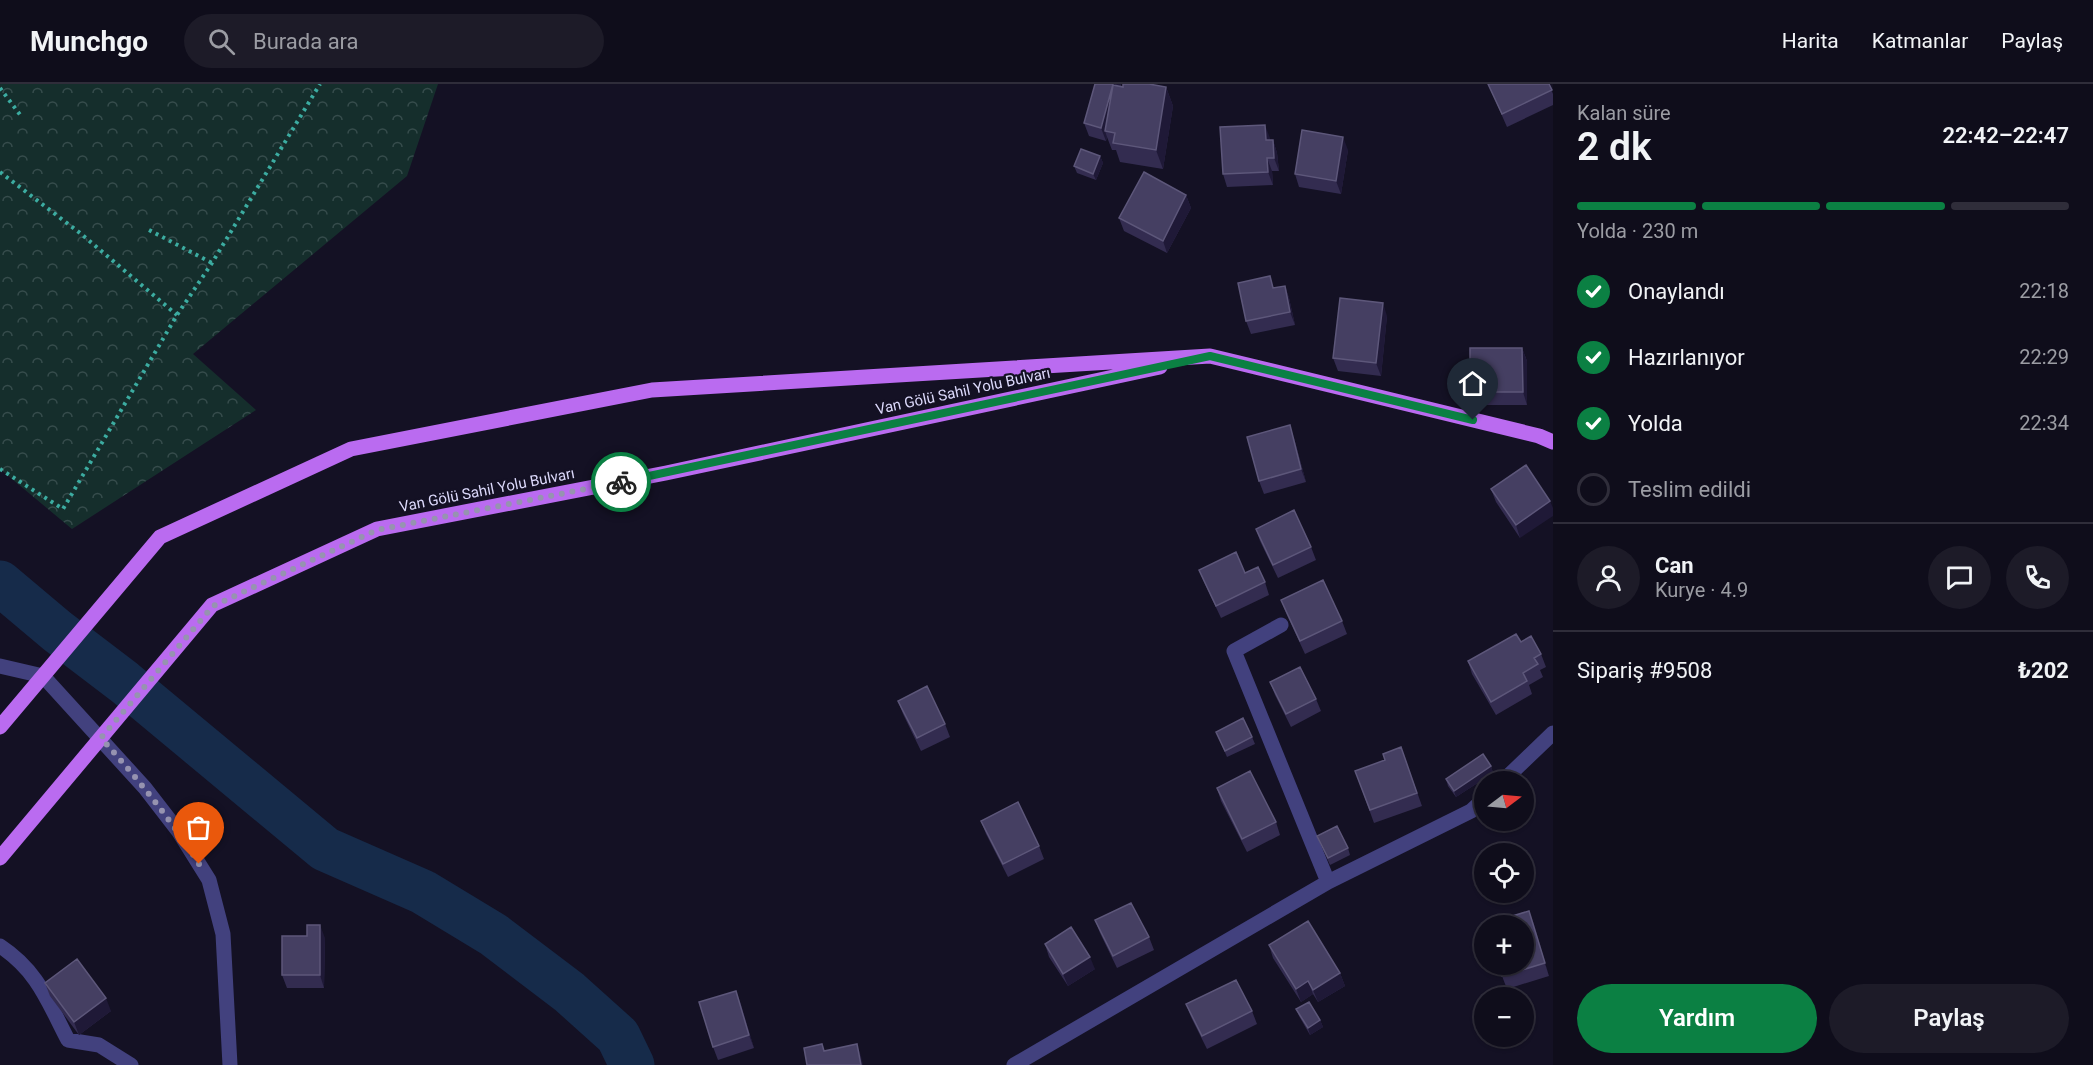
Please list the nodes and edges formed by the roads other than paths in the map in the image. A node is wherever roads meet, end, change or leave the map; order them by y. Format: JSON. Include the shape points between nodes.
{"nodes":[{"id":1,"x":1210,"y":356,"type":"junction"},
{"id":2,"x":1553,"y":442,"type":"edge"},
{"id":3,"x":1281,"y":625,"type":"dead end"},
{"id":4,"x":0,"y":666,"type":"edge"},
{"id":5,"x":43,"y":676,"type":"junction"},
{"id":6,"x":0,"y":727,"type":"edge"},
{"id":7,"x":1553,"y":733,"type":"edge"},
{"id":8,"x":101,"y":738,"type":"junction"},
{"id":9,"x":1513,"y":771,"type":"edge"},
{"id":10,"x":1474,"y":808,"type":"edge"},
{"id":11,"x":0,"y":858,"type":"edge"},
{"id":12,"x":1329,"y":882,"type":"junction"},
{"id":13,"x":0,"y":946,"type":"edge"},
{"id":14,"x":1023,"y":1063,"type":"edge"},
{"id":15,"x":131,"y":1065,"type":"edge"},
{"id":16,"x":230,"y":1065,"type":"edge"}],
"edges":[{"from":1,"to":2,"type":"main road","name":"Van Gölü Sahil Yolu Bulvarı"},
{"from":1,"to":5,"type":"main road","name":"Van Gölü Sahil Yolu Bulvarı","via":[[652,390],[351,448],[160,537]]},
{"from":1,"to":8,"type":"main road","name":"Van Gölü Sahil Yolu Bulvarı","via":[[678,471],[377,530],[213,606]]},
{"from":3,"to":12,"type":"street","via":[[1234,651]]},
{"from":4,"to":5,"type":"street"},
{"from":5,"to":6,"type":"main road","name":"Van Gölü Sahil Yolu Bulvarı"},
{"from":5,"to":8,"type":"street"},
{"from":7,"to":9,"type":"street"},
{"from":8,"to":11,"type":"main road","name":"Van Gölü Sahil Yolu Bulvarı"},
{"from":8,"to":16,"type":"street","via":[[145,788],[208,880],[223,934]]},
{"from":10,"to":12,"type":"street"},
{"from":12,"to":14,"type":"street"},
{"from":13,"to":15,"type":"street","via":[[36,978],[68,1040],[99,1045]]}]}
